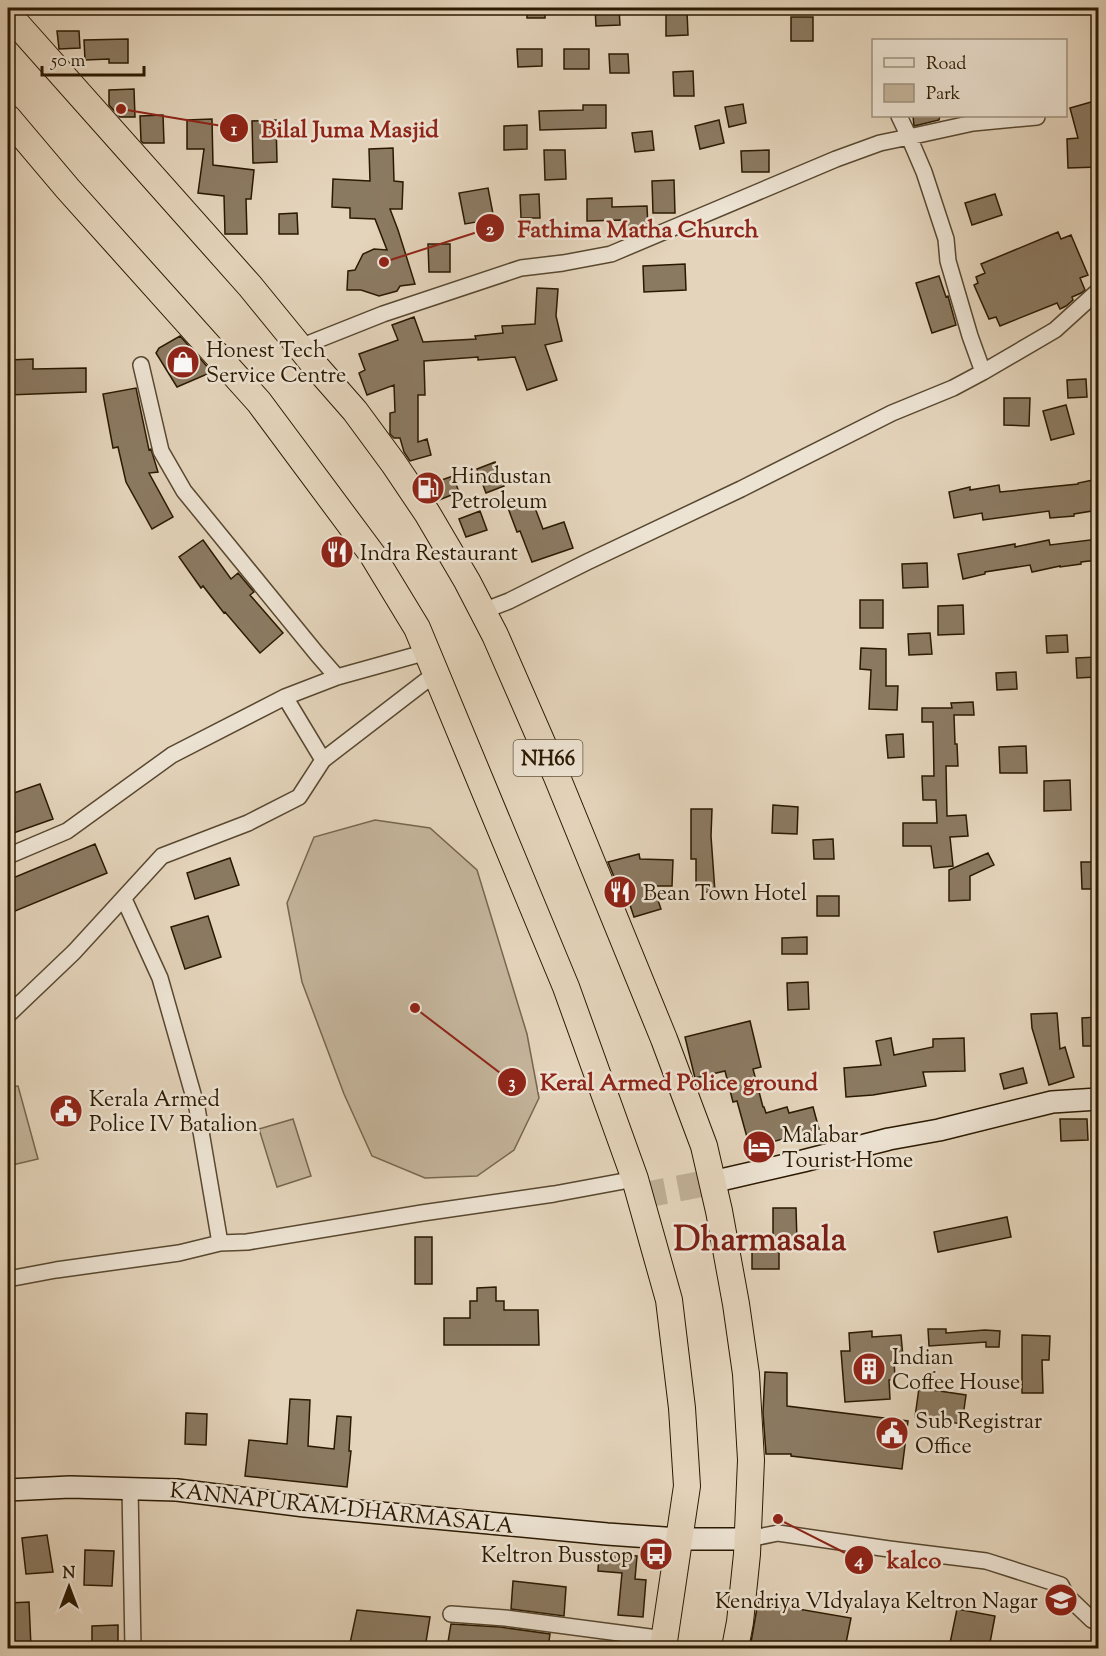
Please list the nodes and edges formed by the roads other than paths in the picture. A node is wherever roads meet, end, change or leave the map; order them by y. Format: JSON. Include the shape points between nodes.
{"nodes":[{"id":1,"x":8,"y":14,"type":"edge"},
{"id":2,"x":899,"y":117,"type":"edge"},
{"id":3,"x":1037,"y":117,"type":"dead end"},
{"id":4,"x":8,"y":118,"type":"edge"},
{"id":5,"x":909,"y":137,"type":"junction"},
{"id":6,"x":1098,"y":291,"type":"edge"},
{"id":7,"x":300,"y":347,"type":"junction"},
{"id":8,"x":141,"y":365,"type":"dead end"},
{"id":9,"x":983,"y":372,"type":"junction"},
{"id":10,"x":483,"y":611,"type":"junction"},
{"id":11,"x":432,"y":662,"type":"junction"},
{"id":12,"x":337,"y":677,"type":"junction"},
{"id":13,"x":285,"y":697,"type":"junction"},
{"id":14,"x":323,"y":760,"type":"junction"},
{"id":15,"x":8,"y":856,"type":"edge"},
{"id":16,"x":124,"y":899,"type":"junction"},
{"id":17,"x":8,"y":1015,"type":"edge"},
{"id":18,"x":1098,"y":1099,"type":"edge"},
{"id":19,"x":635,"y":1179,"type":"junction"},
{"id":20,"x":712,"y":1182,"type":"junction"},
{"id":21,"x":220,"y":1243,"type":"junction"},
{"id":22,"x":8,"y":1279,"type":"edge"},
{"id":23,"x":130,"y":1488,"type":"junction"},
{"id":24,"x":8,"y":1490,"type":"edge"},
{"id":25,"x":679,"y":1539,"type":"junction"},
{"id":26,"x":748,"y":1539,"type":"junction"},
{"id":27,"x":451,"y":1614,"type":"dead end"},
{"id":28,"x":1092,"y":1620,"type":"dead end"},
{"id":29,"x":664,"y":1644,"type":"edge"},
{"id":30,"x":133,"y":1648,"type":"edge"},
{"id":31,"x":735,"y":1648,"type":"edge"}],
"edges":[{"from":1,"to":7,"type":"highway","number":"NH66"},
{"from":2,"to":5,"type":"street"},
{"from":3,"to":5,"type":"street","via":[[973,123]]},
{"from":4,"to":11,"type":"highway","number":"NH66","via":[[259,402],[372,554],[417,628]]},
{"from":5,"to":7,"type":"street","via":[[880,142],[836,159],[611,254],[520,268],[383,314]]},
{"from":5,"to":9,"type":"street","via":[[946,239],[948,261]]},
{"from":6,"to":9,"type":"street","via":[[1055,330]]},
{"from":7,"to":10,"type":"highway","number":"NH66","via":[[394,464]]},
{"from":8,"to":12,"type":"street","via":[[161,451],[184,491]]},
{"from":9,"to":10,"type":"street"},
{"from":10,"to":20,"type":"highway","number":"NH66","via":[[557,777],[664,1040],[704,1146]]},
{"from":11,"to":12,"type":"street"},
{"from":11,"to":14,"type":"street"},
{"from":11,"to":19,"type":"highway","number":"NH66","via":[[566,987]]},
{"from":12,"to":13,"type":"street"},
{"from":13,"to":14,"type":"street"},
{"from":13,"to":15,"type":"street","via":[[172,755],[67,831]]},
{"from":14,"to":16,"type":"street","via":[[299,797],[248,823],[162,856]]},
{"from":16,"to":17,"type":"street"},
{"from":16,"to":21,"type":"street","via":[[160,978],[197,1108]]},
{"from":18,"to":20,"type":"main road","via":[[1052,1102]]},
{"from":19,"to":21,"type":"street"},
{"from":19,"to":25,"type":"highway","number":"NH66","via":[[671,1311],[687,1486]]},
{"from":20,"to":26,"type":"highway","number":"NH66","via":[[746,1374]]},
{"from":21,"to":22,"type":"street"},
{"from":23,"to":24,"type":"main road","name":"KANNAPURAM-DHARMASALA"},
{"from":23,"to":25,"type":"main road","name":"KANNAPURAM-DHARMASALA"},
{"from":23,"to":30,"type":"street"},
{"from":25,"to":26,"type":"main road","name":"KANNAPURAM-DHARMASALA"},
{"from":25,"to":29,"type":"highway","number":"NH66"},
{"from":26,"to":28,"type":"street","via":[[778,1533],[986,1561],[1061,1585]]},
{"from":26,"to":31,"type":"highway","number":"NH66"},
{"from":27,"to":29,"type":"street","via":[[505,1618]]}]}
